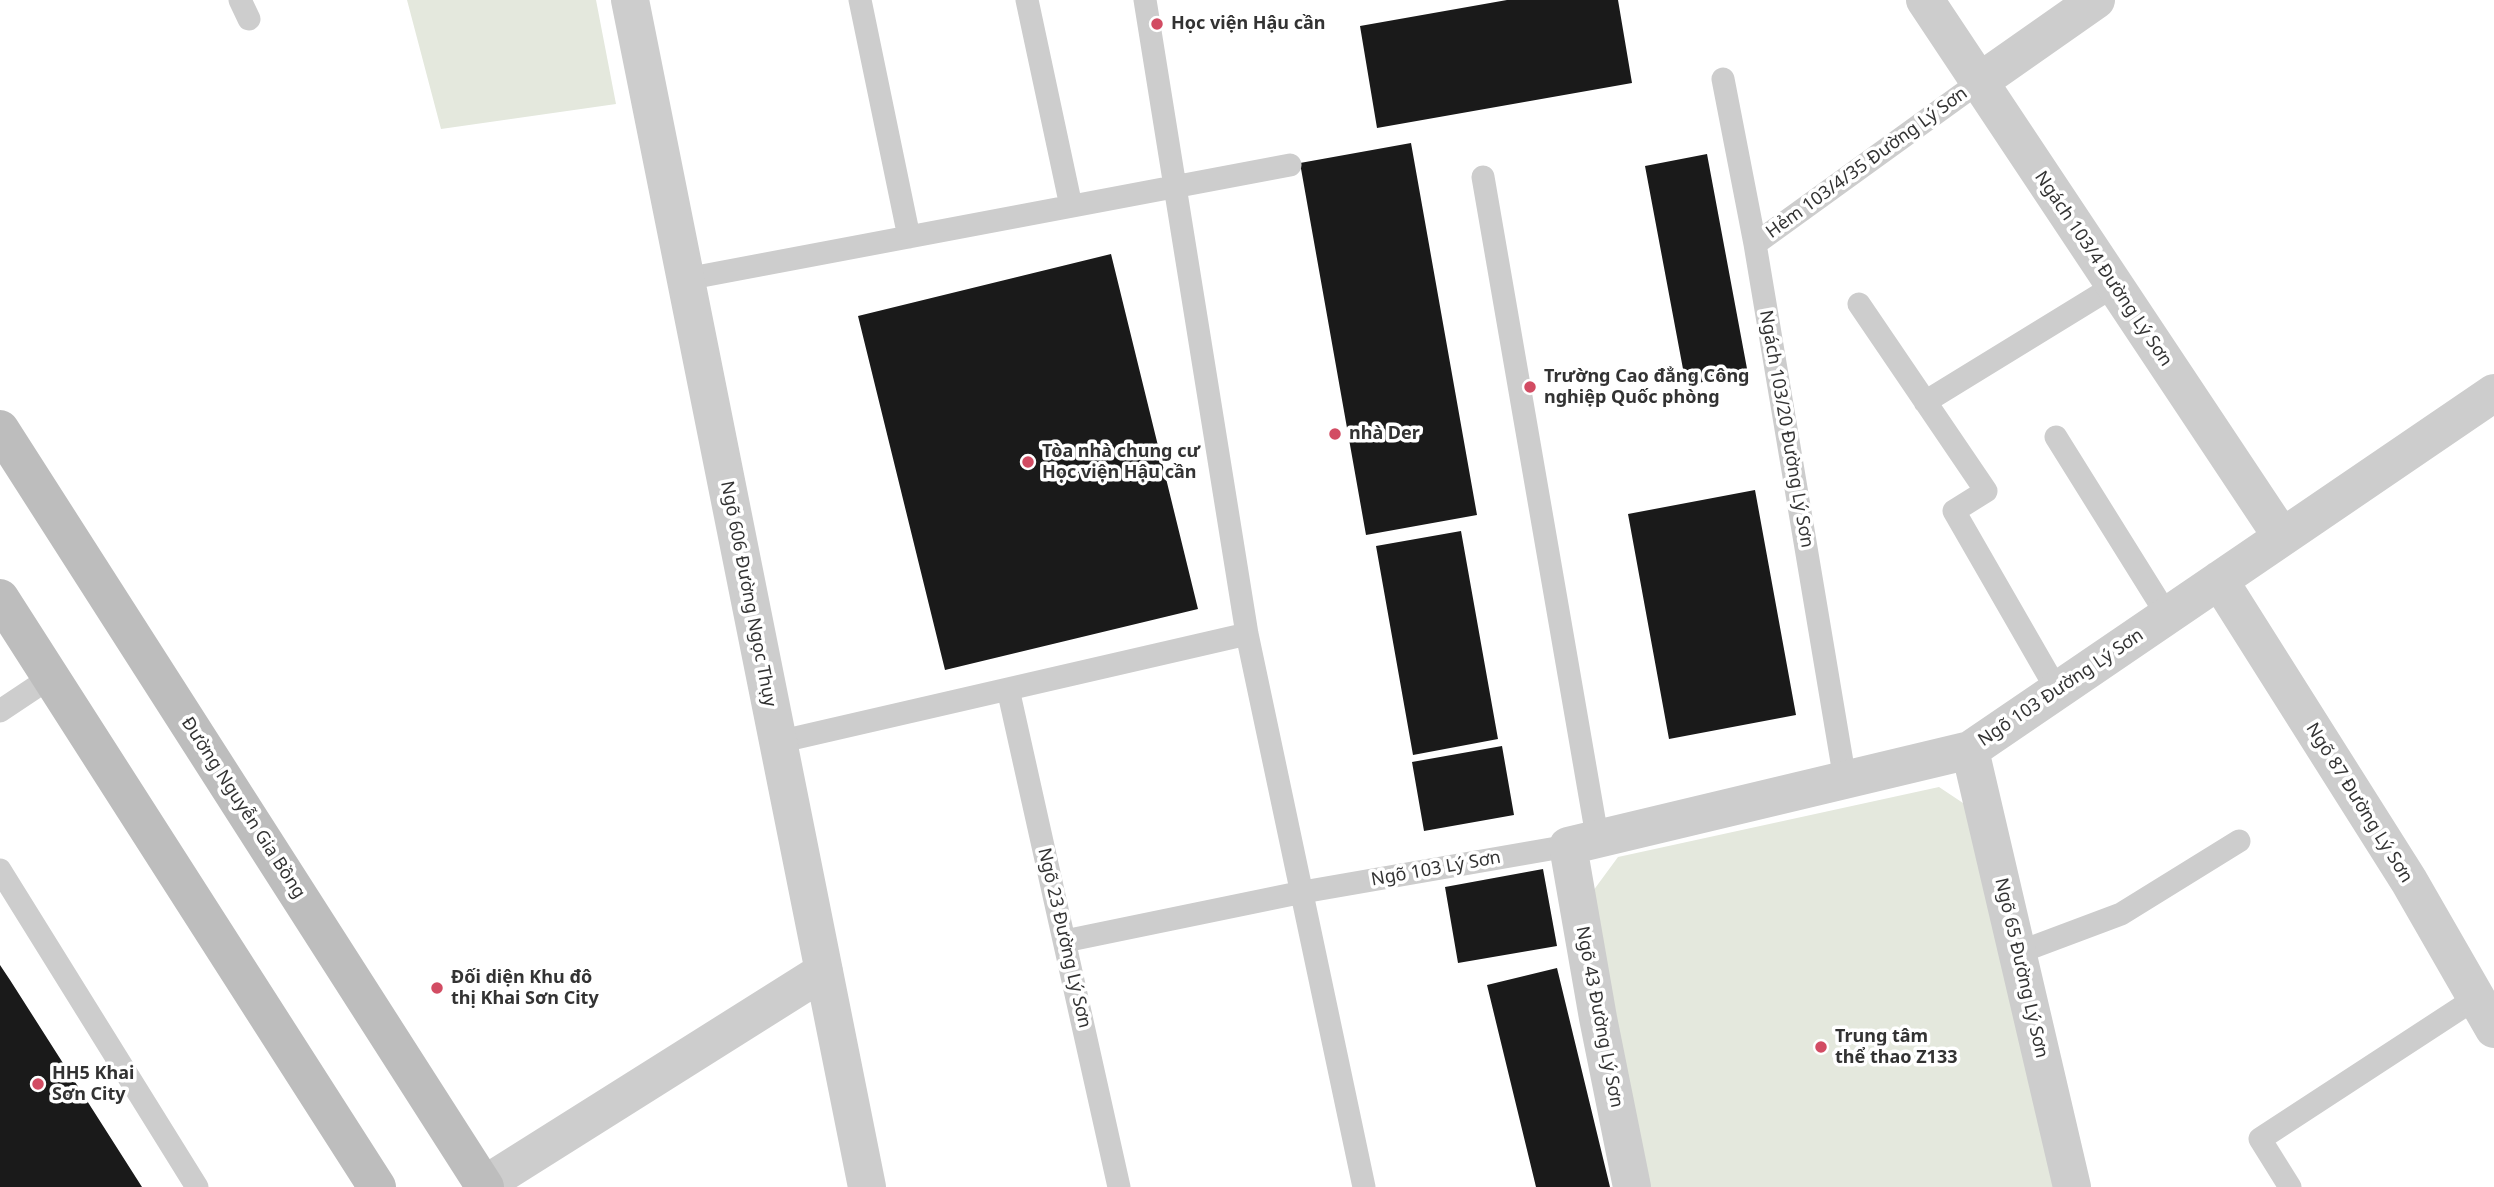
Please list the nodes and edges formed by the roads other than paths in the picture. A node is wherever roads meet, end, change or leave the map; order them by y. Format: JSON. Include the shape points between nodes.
{"nodes":[{"id":1,"x":630,"y":0,"type":"edge"},
{"id":2,"x":860,"y":0,"type":"edge"},
{"id":3,"x":1027,"y":0,"type":"edge"},
{"id":4,"x":1145,"y":0,"type":"edge"},
{"id":5,"x":1925,"y":0,"type":"edge"},
{"id":6,"x":2096,"y":0,"type":"edge"},
{"id":7,"x":1723,"y":79,"type":"dead end"},
{"id":8,"x":1979,"y":82,"type":"junction"},
{"id":9,"x":1290,"y":165,"type":"dead end"},
{"id":10,"x":1483,"y":177,"type":"dead end"},
{"id":11,"x":1176,"y":187,"type":"junction"},
{"id":12,"x":1071,"y":206,"type":"junction"},
{"id":13,"x":909,"y":237,"type":"junction"},
{"id":14,"x":1755,"y":244,"type":"junction"},
{"id":15,"x":686,"y":279,"type":"junction"},
{"id":16,"x":2114,"y":286,"type":"junction"},
{"id":17,"x":1859,"y":304,"type":"dead end"},
{"id":18,"x":2494,"y":393,"type":"edge"},
{"id":19,"x":1925,"y":402,"type":"junction"},
{"id":20,"x":0,"y":429,"type":"edge"},
{"id":21,"x":2056,"y":437,"type":"dead end"},
{"id":22,"x":2282,"y":537,"type":"junction"},
{"id":23,"x":2219,"y":580,"type":"junction"},
{"id":24,"x":0,"y":598,"type":"edge"},
{"id":25,"x":2167,"y":615,"type":"junction"},
{"id":26,"x":1247,"y":634,"type":"junction"},
{"id":27,"x":51,"y":677,"type":"junction"},
{"id":28,"x":1007,"y":689,"type":"junction"},
{"id":29,"x":2057,"y":691,"type":"junction"},
{"id":30,"x":0,"y":711,"type":"edge"},
{"id":31,"x":778,"y":742,"type":"junction"},
{"id":32,"x":1970,"y":750,"type":"junction"},
{"id":33,"x":1845,"y":780,"type":"junction"},
{"id":34,"x":2239,"y":841,"type":"dead end"},
{"id":35,"x":1583,"y":844,"type":"junction"},
{"id":36,"x":0,"y":870,"type":"edge"},
{"id":37,"x":1303,"y":892,"type":"junction"},
{"id":38,"x":1065,"y":941,"type":"junction"},
{"id":39,"x":2017,"y":953,"type":"junction"},
{"id":40,"x":824,"y":971,"type":"junction"},
{"id":41,"x":2488,"y":1017,"type":"edge"},
{"id":42,"x":485,"y":1186,"type":"edge"},
{"id":43,"x":197,"y":1187,"type":"edge"},
{"id":44,"x":377,"y":1187,"type":"edge"},
{"id":45,"x":867,"y":1187,"type":"edge"},
{"id":46,"x":1119,"y":1187,"type":"edge"},
{"id":47,"x":1364,"y":1187,"type":"edge"},
{"id":48,"x":1632,"y":1187,"type":"edge"},
{"id":49,"x":2072,"y":1187,"type":"edge"},
{"id":50,"x":2290,"y":1187,"type":"edge"}],
"edges":[{"from":1,"to":15,"type":"street","name":"Ngõ 606 Đường Ngọc Thụy"},
{"from":2,"to":13,"type":"lane"},
{"from":3,"to":12,"type":"lane"},
{"from":4,"to":11,"type":"lane"},
{"from":5,"to":8,"type":"street","name":"Ngách 103/4 Đường Lý Sơn"},
{"from":6,"to":8,"type":"street"},
{"from":7,"to":14,"type":"lane","name":"Ngách 103/20 Đường Lý Sơn"},
{"from":8,"to":14,"type":"lane","name":"Hẻm 103/4/35 Đường Lý Sơn"},
{"from":8,"to":16,"type":"street","name":"Ngách 103/4 Đường Lý Sơn"},
{"from":9,"to":11,"type":"lane"},
{"from":10,"to":35,"type":"lane"},
{"from":11,"to":12,"type":"lane"},
{"from":11,"to":26,"type":"lane"},
{"from":12,"to":13,"type":"lane"},
{"from":13,"to":15,"type":"lane"},
{"from":14,"to":33,"type":"lane","name":"Ngách 103/20 Đường Lý Sơn"},
{"from":15,"to":31,"type":"street","name":"Ngõ 606 Đường Ngọc Thụy"},
{"from":16,"to":19,"type":"lane"},
{"from":16,"to":22,"type":"street","name":"Ngách 103/4 Đường Lý Sơn"},
{"from":17,"to":19,"type":"lane"},
{"from":18,"to":22,"type":"street","name":"Ngõ 103 Đường Lý Sơn"},
{"from":19,"to":29,"type":"lane","via":[[1986,491],[1954,511]]},
{"from":20,"to":42,"type":"main road","name":"Đường Nguyễn Gia Bồng"},
{"from":21,"to":25,"type":"lane"},
{"from":22,"to":23,"type":"street","name":"Ngõ 103 Đường Lý Sơn"},
{"from":23,"to":25,"type":"street","name":"Ngõ 103 Đường Lý Sơn"},
{"from":23,"to":41,"type":"street","name":"Ngõ 87 Đường Lý Sơn","via":[[2409,881]]},
{"from":24,"to":27,"type":"main road"},
{"from":25,"to":29,"type":"street","name":"Ngõ 103 Đường Lý Sơn"},
{"from":26,"to":28,"type":"lane"},
{"from":26,"to":37,"type":"lane"},
{"from":27,"to":30,"type":"lane"},
{"from":27,"to":44,"type":"main road"},
{"from":28,"to":31,"type":"lane"},
{"from":28,"to":38,"type":"lane","name":"Ngõ 23 Đường Lý Sơn"},
{"from":29,"to":32,"type":"street","name":"Ngõ 103 Đường Lý Sơn"},
{"from":31,"to":40,"type":"street","name":"Ngõ 606 Đường Ngọc Thụy"},
{"from":32,"to":33,"type":"street","name":"Ngõ 103 Đường Lý Sơn"},
{"from":32,"to":39,"type":"street","name":"Ngõ 65 Đường Lý Sơn"},
{"from":33,"to":35,"type":"street","name":"Ngõ 103 Đường Lý Sơn"},
{"from":34,"to":39,"type":"lane","via":[[2121,914]]},
{"from":35,"to":37,"type":"lane","name":"Ngõ 103 Lý Sơn"},
{"from":35,"to":48,"type":"street","name":"Ngõ 43 Đường Lý Sơn","via":[[1598,1018]]},
{"from":36,"to":43,"type":"lane"},
{"from":37,"to":38,"type":"lane","name":"Ngõ 103 Lý Sơn"},
{"from":37,"to":47,"type":"lane"},
{"from":38,"to":46,"type":"lane","name":"Ngõ 23 Đường Lý Sơn"},
{"from":39,"to":49,"type":"street","name":"Ngõ 65 Đường Lý Sơn"},
{"from":40,"to":42,"type":"street"},
{"from":40,"to":45,"type":"street","name":"Ngõ 606 Đường Ngọc Thụy"},
{"from":41,"to":50,"type":"lane","via":[[2260,1139]]}]}
